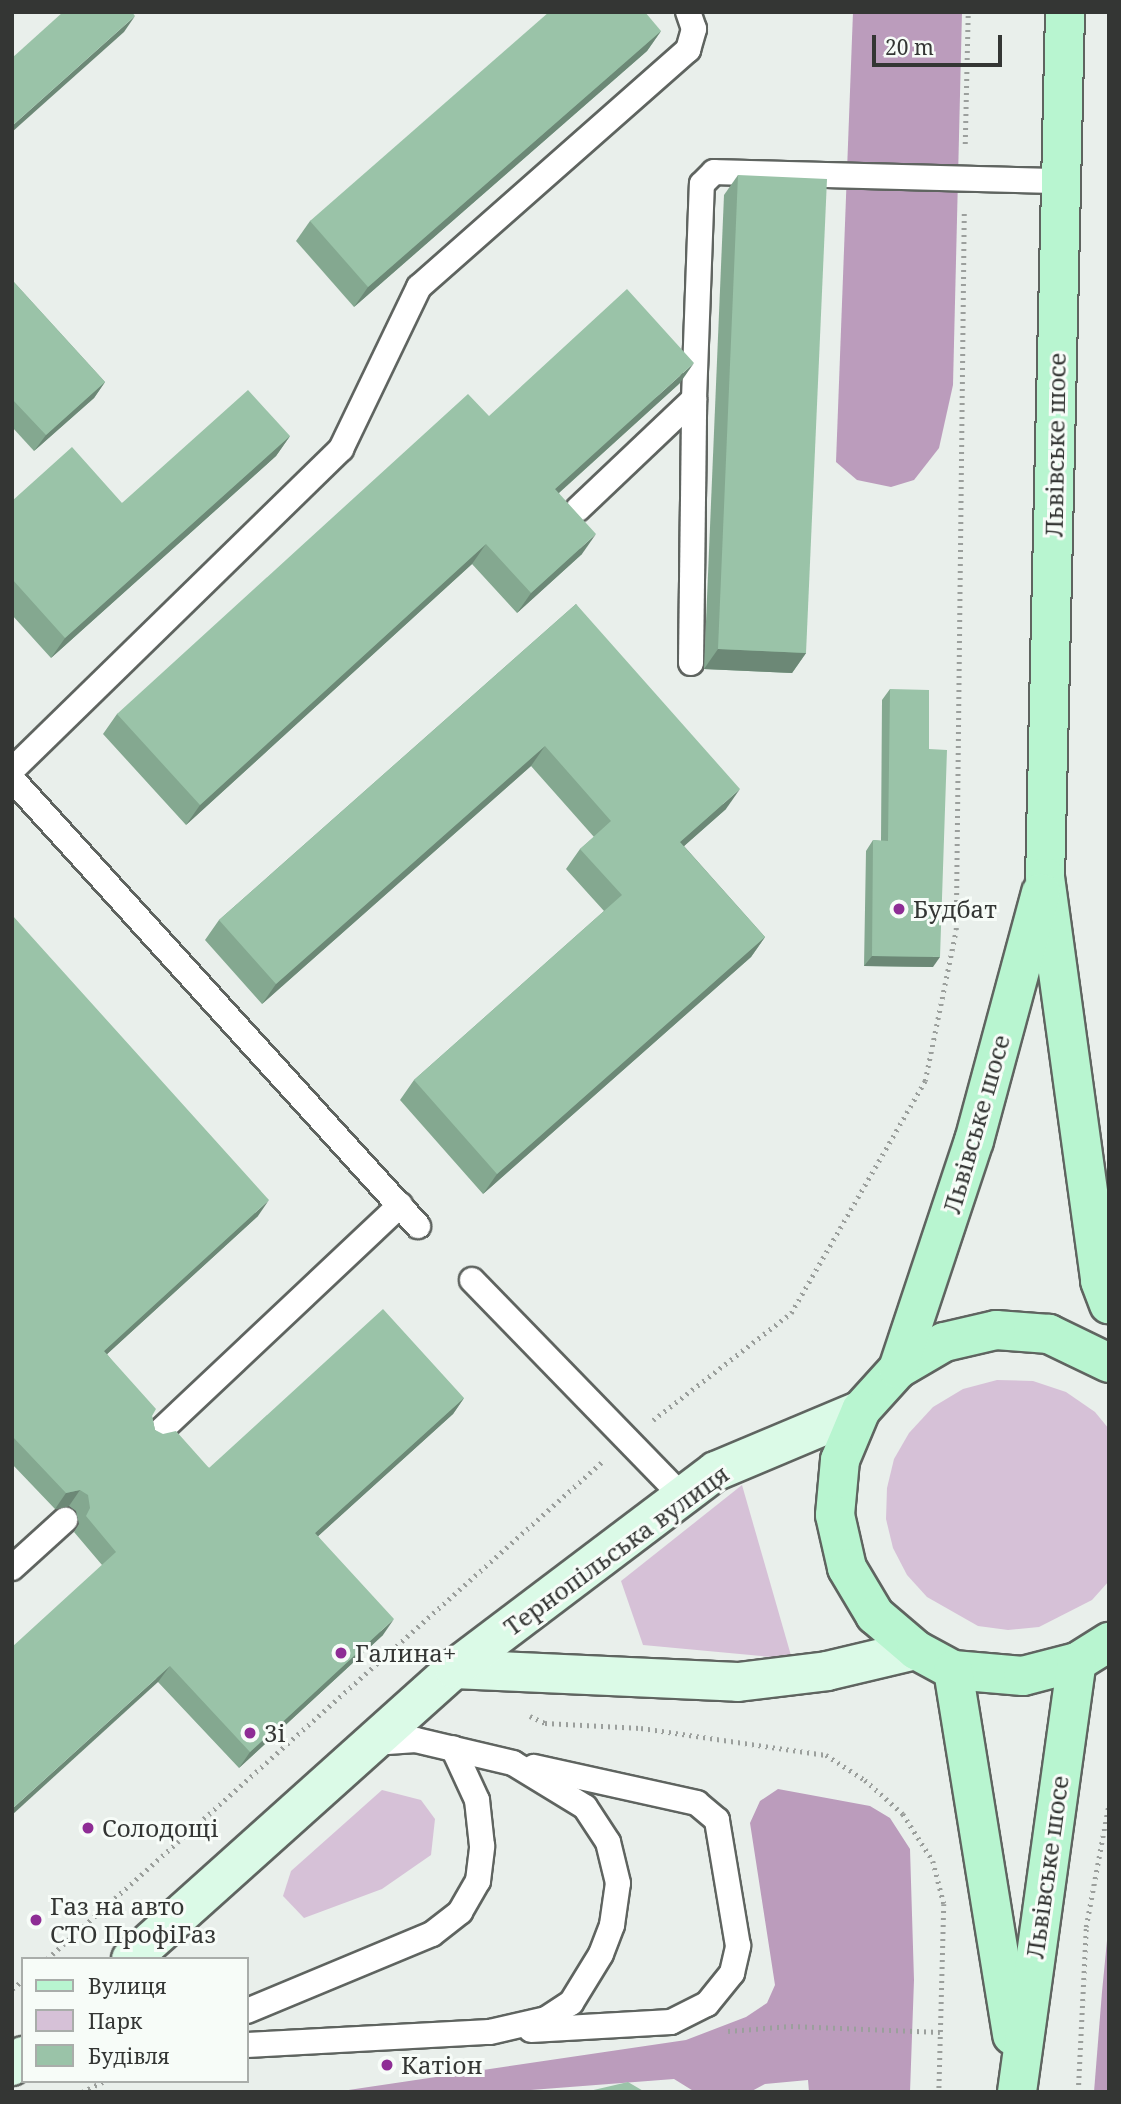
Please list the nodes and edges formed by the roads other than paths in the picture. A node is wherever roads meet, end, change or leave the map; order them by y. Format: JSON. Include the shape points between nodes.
{"nodes":[{"id":1,"x":688,"y":12,"type":"edge"},
{"id":2,"x":1065,"y":12,"type":"edge"},
{"id":3,"x":1061,"y":181,"type":"junction"},
{"id":4,"x":694,"y":399,"type":"junction"},
{"id":5,"x":578,"y":509,"type":"dead end"},
{"id":6,"x":691,"y":663,"type":"dead end"},
{"id":7,"x":12,"y":770,"type":"edge"},
{"id":8,"x":12,"y":779,"type":"edge"},
{"id":9,"x":1045,"y":877,"type":"junction"},
{"id":10,"x":400,"y":1205,"type":"junction"},
{"id":11,"x":418,"y":1226,"type":"dead end"},
{"id":12,"x":472,"y":1280,"type":"dead end"},
{"id":13,"x":1109,"y":1304,"type":"edge"},
{"id":14,"x":1109,"y":1363,"type":"edge"},
{"id":15,"x":898,"y":1369,"type":"junction"},
{"id":16,"x":861,"y":1410,"type":"junction"},
{"id":17,"x":155,"y":1436,"type":"edge"},
{"id":18,"x":684,"y":1498,"type":"junction"},
{"id":19,"x":65,"y":1520,"type":"edge"},
{"id":20,"x":12,"y":1568,"type":"edge"},
{"id":21,"x":1109,"y":1642,"type":"edge"},
{"id":22,"x":916,"y":1650,"type":"junction"},
{"id":23,"x":1077,"y":1662,"type":"junction"},
{"id":24,"x":461,"y":1664,"type":"junction"},
{"id":25,"x":953,"y":1670,"type":"junction"},
{"id":26,"x":373,"y":1743,"type":"junction"},
{"id":27,"x":453,"y":1748,"type":"junction"},
{"id":28,"x":513,"y":1763,"type":"junction"},
{"id":29,"x":133,"y":1957,"type":"edge"},
{"id":30,"x":248,"y":2011,"type":"edge"},
{"id":31,"x":490,"y":2032,"type":"junction"},
{"id":32,"x":248,"y":2045,"type":"edge"},
{"id":33,"x":1017,"y":2081,"type":"edge"}],
"edges":[{"from":1,"to":7,"type":"lane","via":[[694,29],[688,50],[419,287],[341,449]]},
{"from":2,"to":3,"type":"main road","name":"Львівське шосе"},
{"from":3,"to":4,"type":"lane","via":[[714,172],[702,184]]},
{"from":3,"to":9,"type":"main road","name":"Львівське шосе"},
{"from":4,"to":5,"type":"lane"},
{"from":4,"to":6,"type":"lane"},
{"from":8,"to":10,"type":"lane"},
{"from":9,"to":13,"type":"main road","name":"Львівське шосе","via":[[1100,1281]]},
{"from":9,"to":15,"type":"main road","name":"Львівське шосе","via":[[974,1141]]},
{"from":10,"to":11,"type":"lane"},
{"from":10,"to":17,"type":"lane"},
{"from":12,"to":18,"type":"lane"},
{"from":14,"to":15,"type":"main road","via":[[1049,1334],[996,1330],[944,1342]]},
{"from":15,"to":16,"type":"main road"},
{"from":16,"to":18,"type":"main road","name":"Тернопільська вулиця","via":[[716,1471]]},
{"from":16,"to":22,"type":"main road","via":[[840,1460],[835,1515],[847,1568],[875,1615]]},
{"from":18,"to":24,"type":"main road","name":"Тернопільська вулиця"},
{"from":19,"to":20,"type":"lane"},
{"from":21,"to":23,"type":"main road"},
{"from":22,"to":24,"type":"main road","name":"Тернопільська вулиця","via":[[827,1671],[738,1682]]},
{"from":22,"to":25,"type":"main road"},
{"from":23,"to":25,"type":"main road","via":[[1023,1676]]},
{"from":23,"to":33,"type":"main road","name":"Львівське шосе"},
{"from":24,"to":26,"type":"main road","name":"Тернопільська вулиця"},
{"from":25,"to":33,"type":"main road","name":"Львівське шосе"},
{"from":26,"to":27,"type":"lane","via":[[416,1740]]},
{"from":26,"to":29,"type":"main road","name":"Тернопільська вулиця"},
{"from":27,"to":28,"type":"lane"},
{"from":27,"to":30,"type":"lane","via":[[477,1800],[482,1846],[478,1881],[460,1912],[432,1934]]},
{"from":28,"to":31,"type":"lane","via":[[585,1807],[608,1842],[618,1883],[612,1924],[601,1954],[571,2003],[546,2019]]},
{"from":28,"to":31,"type":"lane","via":[[697,1803],[717,1820],[738,1946],[732,1973],[707,2004],[671,2022]]},
{"from":31,"to":32,"type":"lane"}]}
